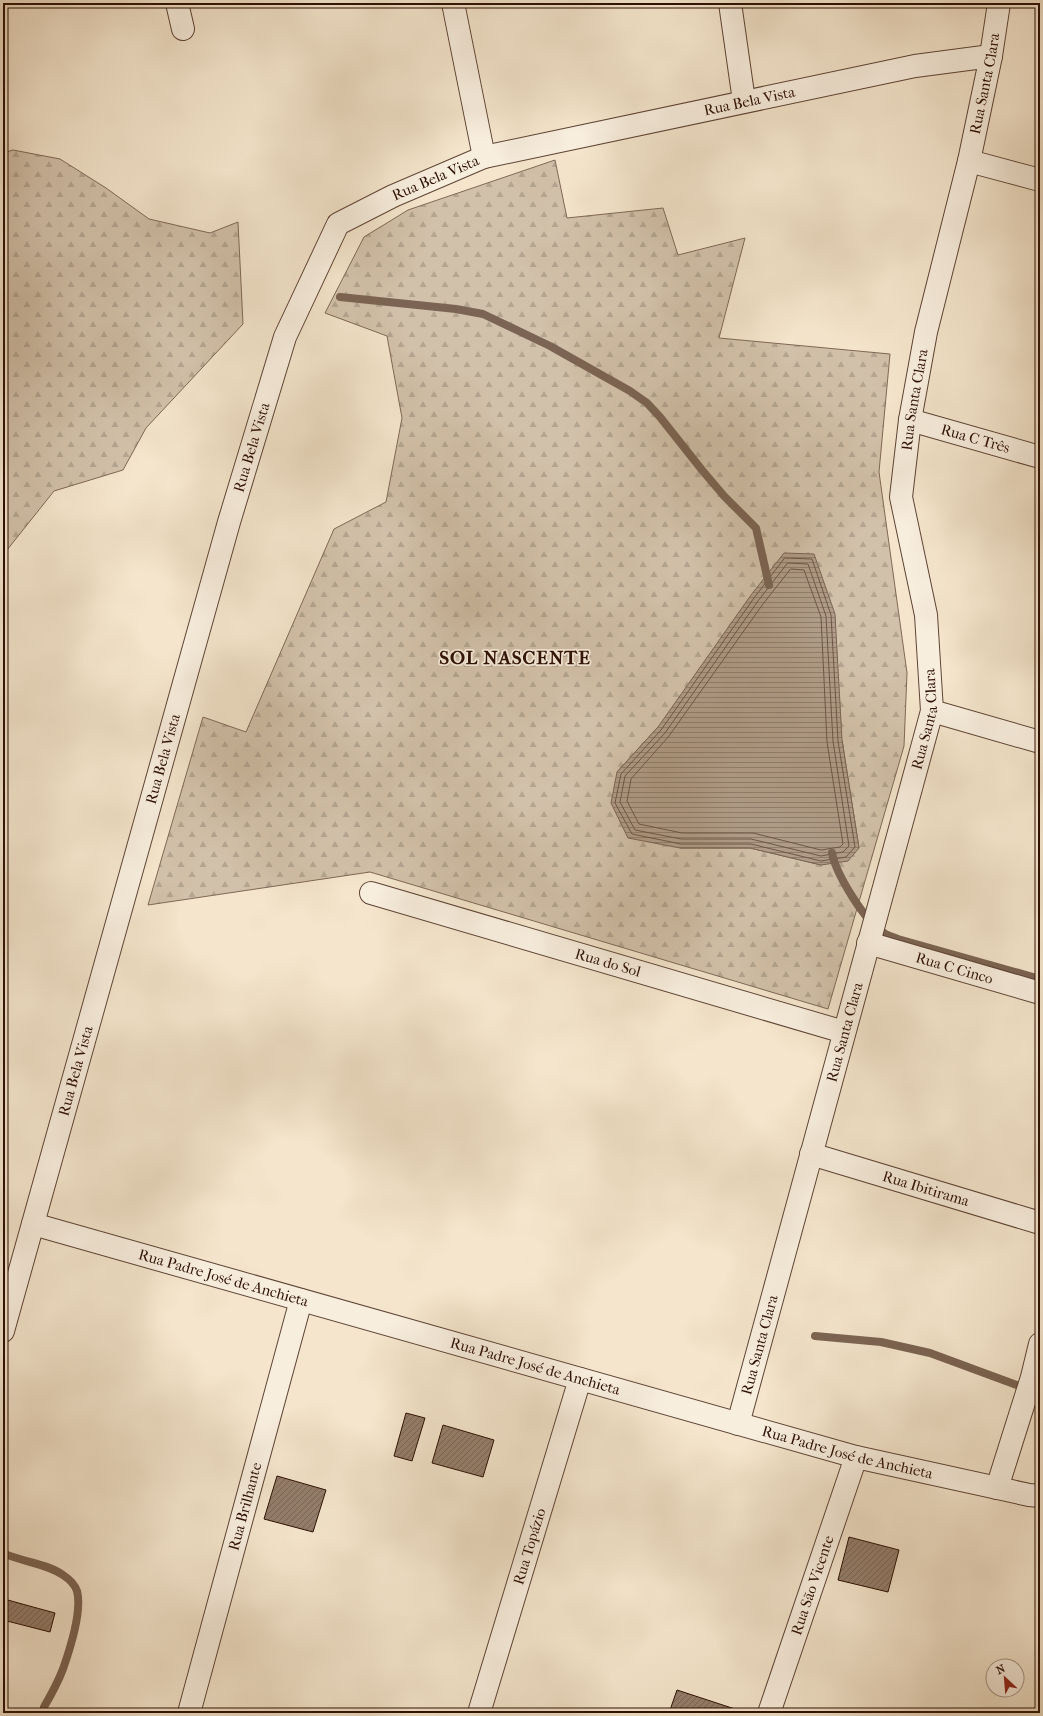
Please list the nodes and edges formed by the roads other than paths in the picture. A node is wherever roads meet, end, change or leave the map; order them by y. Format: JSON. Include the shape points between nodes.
{"nodes":[{"id":1,"x":177,"y":3,"type":"edge"},
{"id":2,"x":453,"y":3,"type":"edge"},
{"id":3,"x":730,"y":3,"type":"edge"},
{"id":4,"x":999,"y":3,"type":"edge"},
{"id":5,"x":183,"y":29,"type":"dead end"},
{"id":6,"x":991,"y":56,"type":"junction"},
{"id":7,"x":744,"y":101,"type":"junction"},
{"id":8,"x":484,"y":157,"type":"junction"},
{"id":9,"x":969,"y":161,"type":"junction"},
{"id":10,"x":1040,"y":180,"type":"edge"},
{"id":11,"x":910,"y":420,"type":"junction"},
{"id":12,"x":1040,"y":457,"type":"edge"},
{"id":13,"x":932,"y":710,"type":"junction"},
{"id":14,"x":1040,"y":742,"type":"edge"},
{"id":15,"x":371,"y":893,"type":"dead end"},
{"id":16,"x":868,"y":944,"type":"junction"},
{"id":17,"x":1040,"y":994,"type":"edge"},
{"id":18,"x":844,"y":1032,"type":"junction"},
{"id":19,"x":811,"y":1154,"type":"junction"},
{"id":20,"x":1040,"y":1223,"type":"edge"},
{"id":21,"x":33,"y":1224,"type":"junction"},
{"id":22,"x":301,"y":1300,"type":"junction"},
{"id":23,"x":3,"y":1331,"type":"edge"},
{"id":24,"x":1040,"y":1344,"type":"edge"},
{"id":25,"x":580,"y":1379,"type":"junction"},
{"id":26,"x":738,"y":1424,"type":"junction"},
{"id":27,"x":856,"y":1457,"type":"junction"},
{"id":28,"x":997,"y":1488,"type":"junction"},
{"id":29,"x":1040,"y":1496,"type":"edge"},
{"id":30,"x":189,"y":1713,"type":"edge"},
{"id":31,"x":479,"y":1713,"type":"edge"},
{"id":32,"x":769,"y":1713,"type":"edge"}],
"edges":[{"from":1,"to":5,"type":"street"},
{"from":2,"to":8,"type":"street"},
{"from":3,"to":7,"type":"street"},
{"from":4,"to":6,"type":"street","name":"Rua Santa Clara"},
{"from":6,"to":7,"type":"street","name":"Rua Bela Vista","via":[[915,66]]},
{"from":6,"to":9,"type":"street","name":"Rua Santa Clara"},
{"from":7,"to":8,"type":"street","name":"Rua Bela Vista"},
{"from":8,"to":21,"type":"street","name":"Rua Bela Vista","via":[[393,196],[338,224],[285,337],[229,522]]},
{"from":9,"to":10,"type":"street"},
{"from":9,"to":11,"type":"street","name":"Rua Santa Clara","via":[[926,332]]},
{"from":11,"to":12,"type":"street","name":"Rua C Três"},
{"from":11,"to":13,"type":"street","name":"Rua Santa Clara","via":[[901,497],[926,615]]},
{"from":13,"to":14,"type":"street"},
{"from":13,"to":16,"type":"street","name":"Rua Santa Clara"},
{"from":15,"to":18,"type":"street","name":"Rua do Sol"},
{"from":16,"to":17,"type":"street","name":"Rua C Cinco"},
{"from":16,"to":18,"type":"street","name":"Rua Santa Clara"},
{"from":18,"to":19,"type":"street","name":"Rua Santa Clara"},
{"from":19,"to":20,"type":"street","name":"Rua Ibitirama"},
{"from":19,"to":26,"type":"street","name":"Rua Santa Clara"},
{"from":21,"to":22,"type":"street","name":"Rua Padre José de Anchieta"},
{"from":21,"to":23,"type":"street","name":"Rua Bela Vista"},
{"from":22,"to":25,"type":"street","name":"Rua Padre José de Anchieta"},
{"from":22,"to":30,"type":"street","name":"Rua Brilhante"},
{"from":24,"to":28,"type":"street"},
{"from":25,"to":26,"type":"street","name":"Rua Padre José de Anchieta"},
{"from":25,"to":31,"type":"street","name":"Rua Topázio"},
{"from":26,"to":27,"type":"street","name":"Rua Padre José de Anchieta"},
{"from":27,"to":28,"type":"street","name":"Rua Padre José de Anchieta"},
{"from":27,"to":32,"type":"street","name":"Rua São Vicente"},
{"from":28,"to":29,"type":"street","name":"Rua Padre José de Anchieta"}]}
